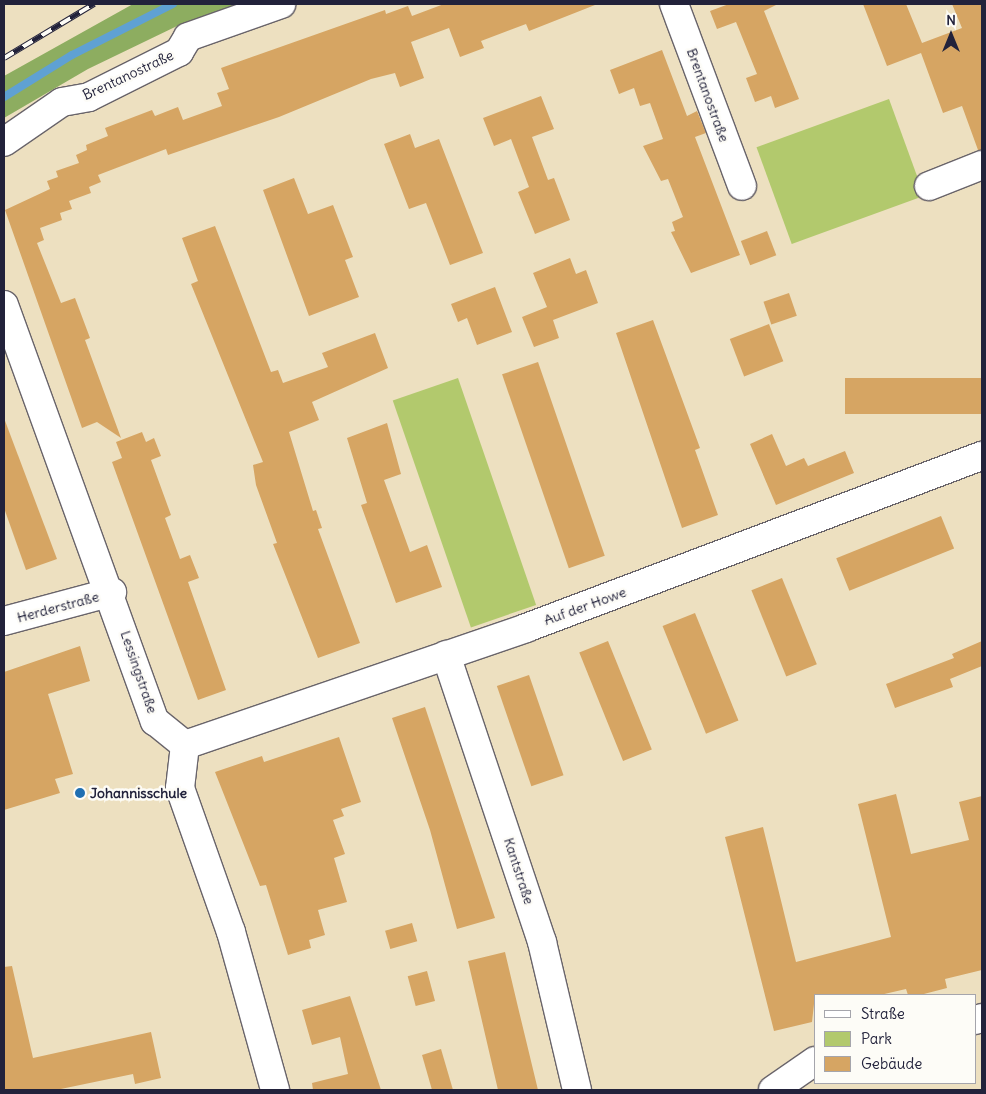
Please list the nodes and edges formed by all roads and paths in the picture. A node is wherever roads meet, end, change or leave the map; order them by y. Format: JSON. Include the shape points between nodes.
{"nodes":[{"id":1,"x":281,"y":4,"type":"edge"},
{"id":2,"x":674,"y":4,"type":"edge"},
{"id":3,"x":4,"y":142,"type":"edge"},
{"id":4,"x":982,"y":165,"type":"edge"},
{"id":5,"x":742,"y":186,"type":"dead end"},
{"id":6,"x":929,"y":186,"type":"dead end"},
{"id":7,"x":4,"y":305,"type":"edge"},
{"id":8,"x":982,"y":456,"type":"edge"},
{"id":9,"x":112,"y":592,"type":"junction"},
{"id":10,"x":4,"y":621,"type":"edge"},
{"id":11,"x":446,"y":655,"type":"junction"},
{"id":12,"x":185,"y":745,"type":"junction"},
{"id":13,"x":814,"y":1062,"type":"edge"},
{"id":14,"x":788,"y":1087,"type":"edge"},
{"id":15,"x":275,"y":1090,"type":"edge"},
{"id":16,"x":577,"y":1090,"type":"edge"}],
"edges":[{"from":1,"to":3,"type":"street","name":"Brentanostraße","via":[[188,37],[179,52],[89,97],[62,102]]},
{"from":2,"to":5,"type":"street","name":"Brentanostraße"},
{"from":4,"to":6,"type":"street"},
{"from":7,"to":9,"type":"street","name":"Lessingstraße"},
{"from":8,"to":11,"type":"street","name":"Auf der Howe"},
{"from":9,"to":10,"type":"street","name":"Herderstraße"},
{"from":9,"to":12,"type":"street","name":"Lessingstraße","via":[[155,721]]},
{"from":11,"to":12,"type":"street","name":"Auf der Howe"},
{"from":11,"to":16,"type":"street","name":"Kantstraße","via":[[542,942]]},
{"from":12,"to":15,"type":"street","via":[[180,788],[231,932]]},
{"from":13,"to":14,"type":"street"}]}
